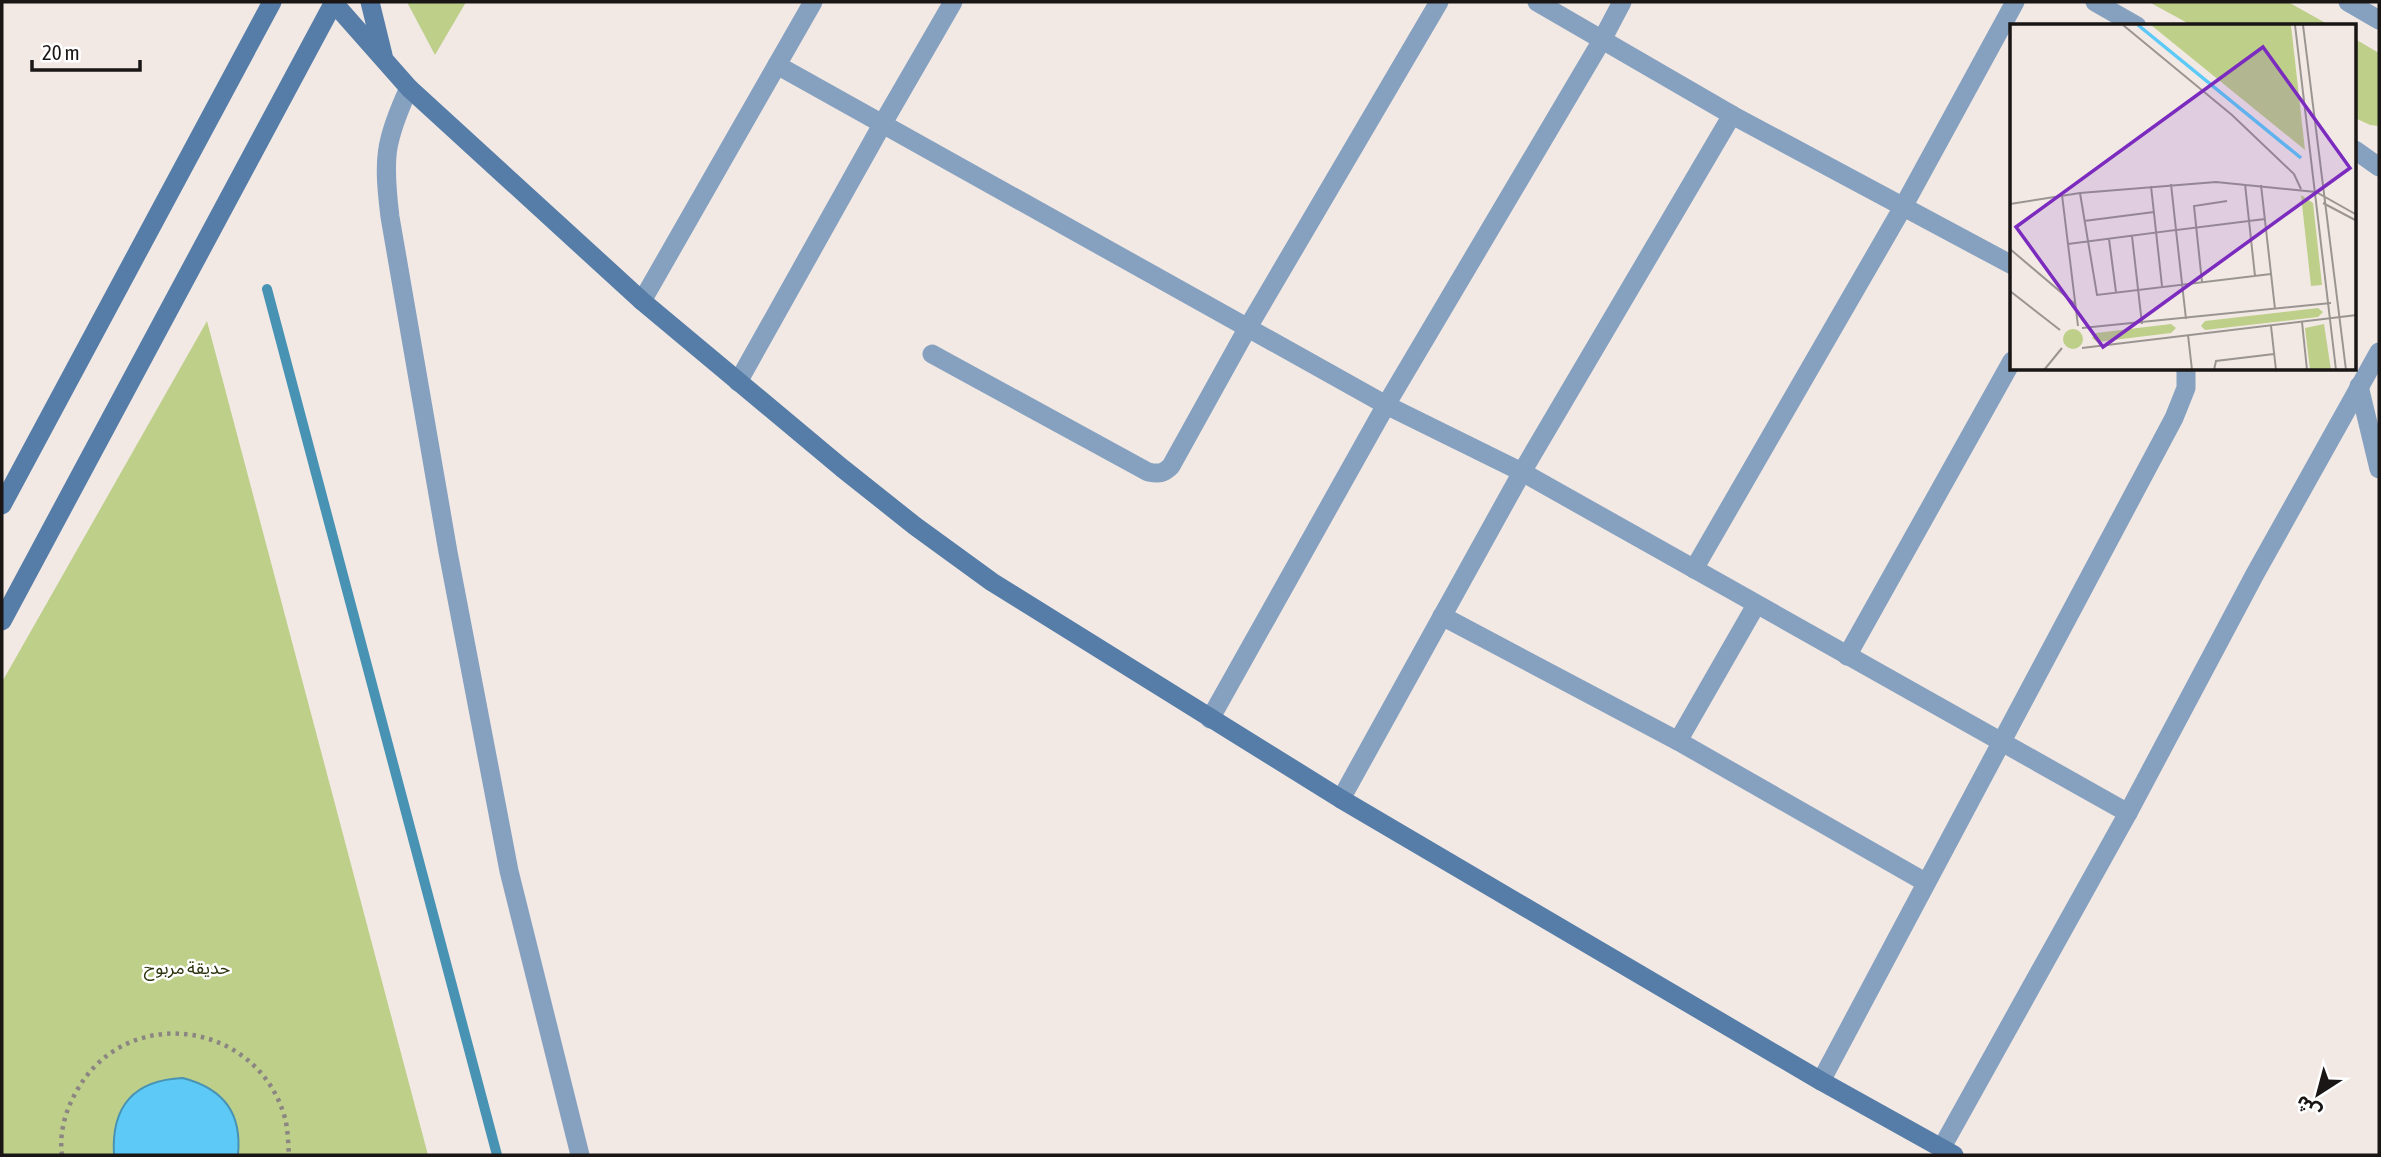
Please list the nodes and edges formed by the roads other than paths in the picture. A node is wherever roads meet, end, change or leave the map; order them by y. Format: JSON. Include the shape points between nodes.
{"nodes":[{"id":1,"x":272,"y":2,"type":"edge"},
{"id":2,"x":333,"y":2,"type":"edge"},
{"id":3,"x":370,"y":2,"type":"edge"},
{"id":4,"x":813,"y":2,"type":"edge"},
{"id":5,"x":953,"y":2,"type":"edge"},
{"id":6,"x":1439,"y":2,"type":"edge"},
{"id":7,"x":1537,"y":2,"type":"edge"},
{"id":8,"x":1622,"y":2,"type":"edge"},
{"id":9,"x":2015,"y":2,"type":"edge"},
{"id":10,"x":2095,"y":2,"type":"edge"},
{"id":11,"x":2348,"y":2,"type":"edge"},
{"id":12,"x":2379,"y":20,"type":"edge"},
{"id":13,"x":2134,"y":24,"type":"edge"},
{"id":14,"x":1602,"y":40,"type":"junction"},
{"id":15,"x":384,"y":59,"type":"junction"},
{"id":16,"x":777,"y":65,"type":"junction"},
{"id":17,"x":409,"y":88,"type":"junction"},
{"id":18,"x":1732,"y":115,"type":"junction"},
{"id":19,"x":883,"y":123,"type":"junction"},
{"id":20,"x":2356,"y":151,"type":"edge"},
{"id":21,"x":2379,"y":167,"type":"edge"},
{"id":22,"x":1903,"y":207,"type":"junction"},
{"id":23,"x":2010,"y":264,"type":"edge"},
{"id":24,"x":642,"y":301,"type":"junction"},
{"id":25,"x":1247,"y":329,"type":"junction"},
{"id":26,"x":2379,"y":352,"type":"edge"},
{"id":27,"x":932,"y":354,"type":"dead end"},
{"id":28,"x":2010,"y":365,"type":"edge"},
{"id":29,"x":2186,"y":371,"type":"edge"},
{"id":30,"x":738,"y":382,"type":"junction"},
{"id":31,"x":2359,"y":386,"type":"junction"},
{"id":32,"x":1386,"y":405,"type":"junction"},
{"id":33,"x":2379,"y":469,"type":"edge"},
{"id":34,"x":1522,"y":472,"type":"junction"},
{"id":35,"x":2,"y":505,"type":"edge"},
{"id":36,"x":1694,"y":569,"type":"junction"},
{"id":37,"x":1756,"y":605,"type":"junction"},
{"id":38,"x":1442,"y":617,"type":"junction"},
{"id":39,"x":2,"y":621,"type":"edge"},
{"id":40,"x":1847,"y":656,"type":"junction"},
{"id":41,"x":1210,"y":719,"type":"junction"},
{"id":42,"x":1678,"y":741,"type":"junction"},
{"id":43,"x":2001,"y":741,"type":"junction"},
{"id":44,"x":1341,"y":799,"type":"junction"},
{"id":45,"x":2128,"y":813,"type":"junction"},
{"id":46,"x":1925,"y":882,"type":"junction"},
{"id":47,"x":1821,"y":1081,"type":"junction"},
{"id":48,"x":1948,"y":1152,"type":"edge"},
{"id":49,"x":580,"y":1155,"type":"edge"}],
"edges":[{"from":1,"to":35,"type":"main road"},
{"from":2,"to":15,"type":"main road"},
{"from":2,"to":39,"type":"main road"},
{"from":3,"to":15,"type":"main road"},
{"from":4,"to":16,"type":"street"},
{"from":5,"to":19,"type":"street"},
{"from":6,"to":25,"type":"street"},
{"from":7,"to":14,"type":"street"},
{"from":8,"to":14,"type":"street"},
{"from":9,"to":22,"type":"street"},
{"from":10,"to":13,"type":"street"},
{"from":11,"to":12,"type":"street"},
{"from":14,"to":18,"type":"street"},
{"from":14,"to":32,"type":"street"},
{"from":15,"to":17,"type":"main road"},
{"from":16,"to":19,"type":"street"},
{"from":16,"to":24,"type":"street"},
{"from":17,"to":24,"type":"main road"},
{"from":17,"to":49,"type":"street","via":[[386,149],[390,217],[509,871]]},
{"from":18,"to":22,"type":"street"},
{"from":18,"to":34,"type":"street"},
{"from":19,"to":25,"type":"street"},
{"from":19,"to":30,"type":"street"},
{"from":20,"to":21,"type":"street"},
{"from":22,"to":23,"type":"street"},
{"from":22,"to":36,"type":"street"},
{"from":24,"to":30,"type":"main road"},
{"from":25,"to":27,"type":"street","via":[[1171,466],[1160,474]]},
{"from":25,"to":32,"type":"street"},
{"from":26,"to":31,"type":"street"},
{"from":28,"to":40,"type":"street"},
{"from":29,"to":43,"type":"street","via":[[2186,388],[2174,418]]},
{"from":30,"to":41,"type":"main road","via":[[915,526],[992,582]]},
{"from":31,"to":33,"type":"street"},
{"from":31,"to":45,"type":"street"},
{"from":32,"to":34,"type":"street"},
{"from":32,"to":41,"type":"street"},
{"from":34,"to":36,"type":"street"},
{"from":34,"to":38,"type":"street"},
{"from":36,"to":37,"type":"street"},
{"from":37,"to":40,"type":"street"},
{"from":37,"to":42,"type":"street"},
{"from":38,"to":42,"type":"street"},
{"from":38,"to":44,"type":"street"},
{"from":40,"to":43,"type":"street"},
{"from":41,"to":44,"type":"main road"},
{"from":42,"to":46,"type":"street"},
{"from":43,"to":45,"type":"street"},
{"from":43,"to":46,"type":"street"},
{"from":44,"to":47,"type":"main road"},
{"from":45,"to":48,"type":"street"},
{"from":46,"to":47,"type":"street"},
{"from":47,"to":48,"type":"main road"}]}
